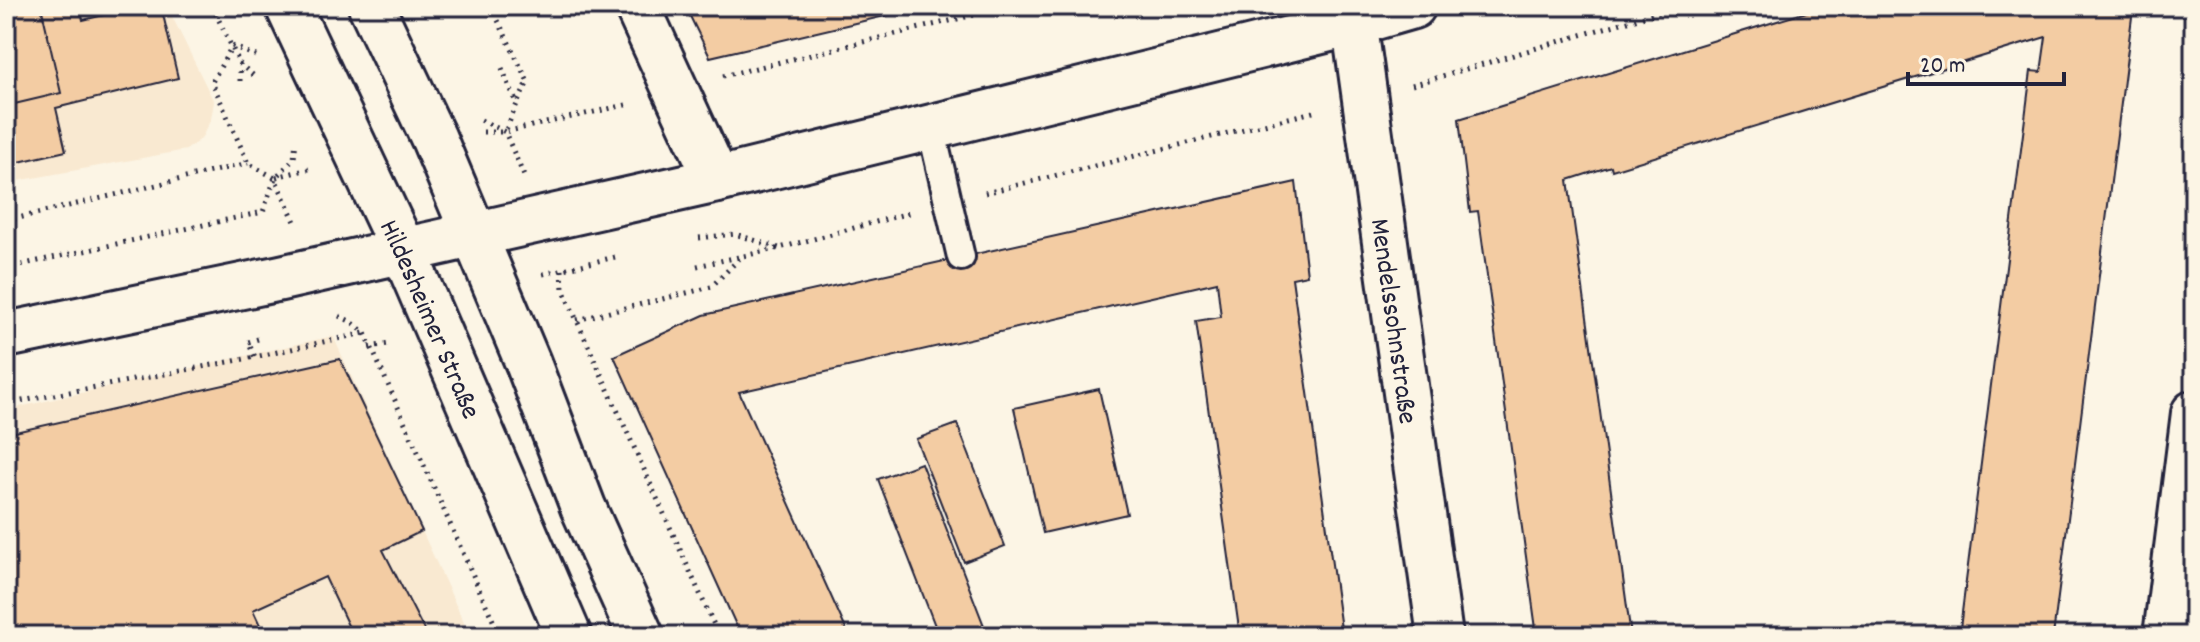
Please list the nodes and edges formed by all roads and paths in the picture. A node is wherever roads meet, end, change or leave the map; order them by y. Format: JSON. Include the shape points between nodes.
{"nodes":[{"id":1,"x":212,"y":6,"type":"edge"},
{"id":2,"x":288,"y":6,"type":"edge"},
{"id":3,"x":371,"y":6,"type":"edge"},
{"id":4,"x":491,"y":6,"type":"edge"},
{"id":5,"x":637,"y":6,"type":"edge"},
{"id":6,"x":1413,"y":6,"type":"edge"},
{"id":7,"x":1679,"y":6,"type":"edge"},
{"id":8,"x":1353,"y":14,"type":"edge"},
{"id":9,"x":232,"y":46,"type":"junction"},
{"id":10,"x":240,"y":64,"type":"junction"},
{"id":11,"x":502,"y":68,"type":"dead end"},
{"id":12,"x":254,"y":76,"type":"dead end"},
{"id":13,"x":240,"y":81,"type":"dead end"},
{"id":14,"x":1364,"y":99,"type":"junction"},
{"id":15,"x":517,"y":104,"type":"junction"},
{"id":16,"x":931,"y":128,"type":"junction"},
{"id":17,"x":248,"y":163,"type":"junction"},
{"id":18,"x":275,"y":178,"type":"junction"},
{"id":19,"x":717,"y":180,"type":"junction"},
{"id":20,"x":948,"y":202,"type":"junction"},
{"id":21,"x":540,"y":219,"type":"junction"},
{"id":22,"x":6,"y":221,"type":"edge"},
{"id":23,"x":474,"y":236,"type":"junction"},
{"id":24,"x":404,"y":252,"type":"junction"},
{"id":25,"x":961,"y":257,"type":"dead end"},
{"id":26,"x":741,"y":258,"type":"junction"},
{"id":27,"x":697,"y":266,"type":"dead end"},
{"id":28,"x":6,"y":268,"type":"edge"},
{"id":29,"x":317,"y":271,"type":"junction"},
{"id":30,"x":577,"y":320,"type":"junction"},
{"id":31,"x":365,"y":333,"type":"junction"},
{"id":32,"x":6,"y":335,"type":"edge"},
{"id":33,"x":258,"y":339,"type":"dead end"},
{"id":34,"x":255,"y":357,"type":"junction"},
{"id":35,"x":6,"y":404,"type":"edge"},
{"id":36,"x":2194,"y":413,"type":"edge"},
{"id":37,"x":500,"y":636,"type":"edge"},
{"id":38,"x":569,"y":636,"type":"edge"},
{"id":39,"x":641,"y":636,"type":"edge"},
{"id":40,"x":719,"y":636,"type":"edge"},
{"id":41,"x":1440,"y":636,"type":"edge"},
{"id":42,"x":2166,"y":636,"type":"edge"}],
"edges":[{"from":1,"to":9,"type":"path"},
{"from":2,"to":24,"type":"street","name":"Hildesheimer Straße"},
{"from":3,"to":23,"type":"street"},
{"from":4,"to":15,"type":"path","via":[[528,82]]},
{"from":5,"to":19,"type":"street"},
{"from":6,"to":8,"type":"street"},
{"from":7,"to":14,"type":"path"},
{"from":8,"to":14,"type":"street","name":"Mendelssohnstraße"},
{"from":8,"to":16,"type":"street"},
{"from":9,"to":10,"type":"path"},
{"from":9,"to":17,"type":"path","via":[[212,82]]},
{"from":10,"to":12,"type":"path"},
{"from":10,"to":13,"type":"path"},
{"from":11,"to":15,"type":"path"},
{"from":14,"to":20,"type":"path"},
{"from":14,"to":41,"type":"street","name":"Mendelssohnstraße"},
{"from":15,"to":21,"type":"path","via":[[505,132]]},
{"from":16,"to":19,"type":"street"},
{"from":16,"to":20,"type":"lane"},
{"from":17,"to":18,"type":"path"},
{"from":17,"to":22,"type":"path"},
{"from":18,"to":28,"type":"path","via":[[263,212]]},
{"from":18,"to":29,"type":"path"},
{"from":19,"to":21,"type":"street"},
{"from":20,"to":25,"type":"lane"},
{"from":20,"to":26,"type":"path"},
{"from":21,"to":23,"type":"street"},
{"from":21,"to":30,"type":"path"},
{"from":23,"to":24,"type":"street"},
{"from":23,"to":39,"type":"street"},
{"from":24,"to":29,"type":"street"},
{"from":24,"to":38,"type":"street","name":"Hildesheimer Straße"},
{"from":26,"to":27,"type":"path"},
{"from":26,"to":30,"type":"path","via":[[711,287]]},
{"from":29,"to":31,"type":"path","via":[[333,313]]},
{"from":29,"to":32,"type":"street"},
{"from":30,"to":40,"type":"path"},
{"from":31,"to":34,"type":"path"},
{"from":31,"to":37,"type":"path"},
{"from":33,"to":34,"type":"path","via":[[248,342]]},
{"from":34,"to":35,"type":"path"},
{"from":36,"to":42,"type":"street"}]}
